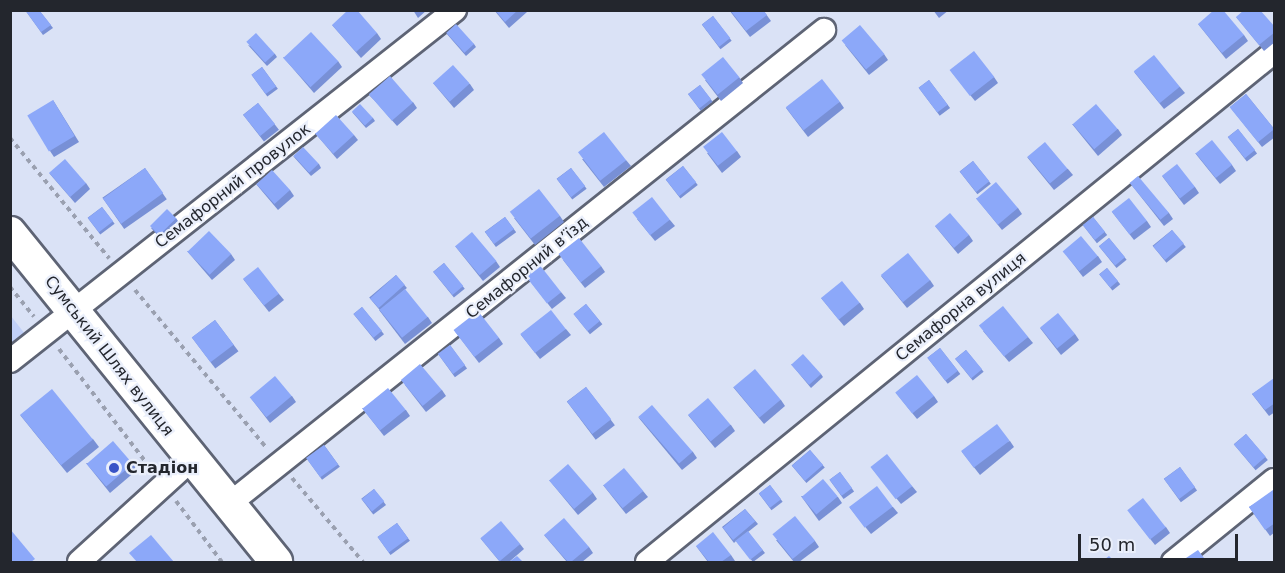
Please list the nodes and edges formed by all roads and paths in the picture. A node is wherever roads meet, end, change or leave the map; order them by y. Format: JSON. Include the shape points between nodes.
{"nodes":[{"id":1,"x":455,"y":10,"type":"edge"},
{"id":2,"x":824,"y":30,"type":"dead end"},
{"id":3,"x":1275,"y":52,"type":"edge"},
{"id":4,"x":10,"y":138,"type":"edge"},
{"id":5,"x":10,"y":233,"type":"edge"},
{"id":6,"x":121,"y":274,"type":"junction"},
{"id":7,"x":10,"y":287,"type":"edge"},
{"id":8,"x":73,"y":312,"type":"junction"},
{"id":9,"x":47,"y":332,"type":"junction"},
{"id":10,"x":10,"y":361,"type":"edge"},
{"id":11,"x":191,"y":460,"type":"junction"},
{"id":12,"x":281,"y":465,"type":"junction"},
{"id":13,"x":1275,"y":480,"type":"edge"},
{"id":14,"x":164,"y":485,"type":"junction"},
{"id":15,"x":228,"y":504,"type":"junction"},
{"id":16,"x":79,"y":562,"type":"edge"},
{"id":17,"x":222,"y":562,"type":"edge"},
{"id":18,"x":276,"y":562,"type":"edge"},
{"id":19,"x":363,"y":562,"type":"edge"},
{"id":20,"x":647,"y":562,"type":"edge"},
{"id":21,"x":1173,"y":562,"type":"edge"}],
"edges":[{"from":1,"to":6,"type":"street","name":"Семафорний провулок"},
{"from":2,"to":12,"type":"street","name":"Семафорний в’їзд"},
{"from":3,"to":20,"type":"street","name":"Семафорна вулиця"},
{"from":4,"to":6,"type":"path"},
{"from":5,"to":8,"type":"main road","name":"Сумський Шлях вулиця"},
{"from":6,"to":8,"type":"street","name":"Семафорний провулок"},
{"from":6,"to":12,"type":"path"},
{"from":7,"to":9,"type":"path"},
{"from":8,"to":9,"type":"street","name":"Семафорний провулок"},
{"from":8,"to":11,"type":"main road","name":"Сумський Шлях вулиця"},
{"from":9,"to":10,"type":"street","name":"Семафорний провулок"},
{"from":9,"to":14,"type":"path"},
{"from":11,"to":14,"type":"street"},
{"from":11,"to":15,"type":"main road","name":"Сумський Шлях вулиця"},
{"from":12,"to":15,"type":"street","name":"Семафорний в’їзд"},
{"from":12,"to":19,"type":"path"},
{"from":13,"to":21,"type":"street"},
{"from":14,"to":16,"type":"street"},
{"from":14,"to":17,"type":"path"},
{"from":15,"to":18,"type":"main road","name":"Сумський Шлях вулиця"}]}
